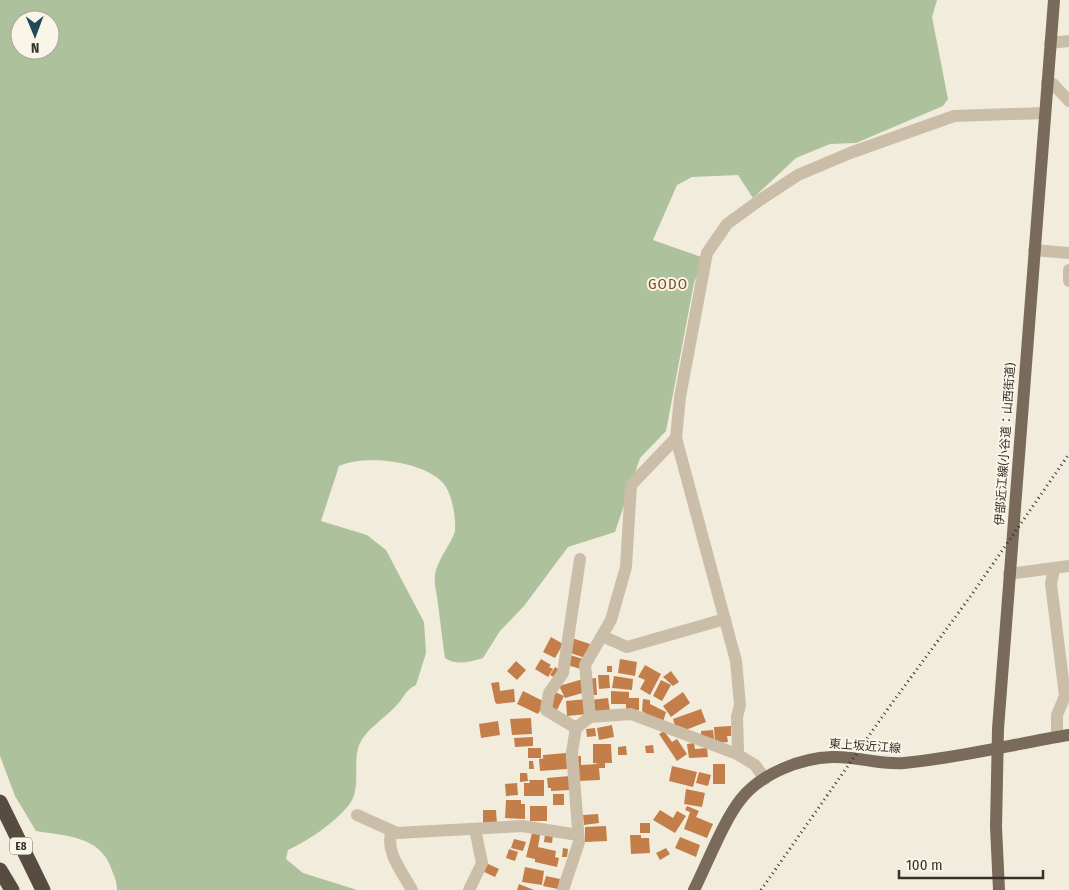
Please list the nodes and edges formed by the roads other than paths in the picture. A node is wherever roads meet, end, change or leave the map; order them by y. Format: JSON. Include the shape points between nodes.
{"nodes":[{"id":1,"x":1054,"y":0,"type":"edge"},
{"id":2,"x":1069,"y":41,"type":"edge"},
{"id":3,"x":1050,"y":43,"type":"junction"},
{"id":4,"x":1046,"y":83,"type":"junction"},
{"id":5,"x":1069,"y":101,"type":"edge"},
{"id":6,"x":1044,"y":113,"type":"junction"},
{"id":7,"x":1034,"y":250,"type":"junction"},
{"id":8,"x":1069,"y":253,"type":"edge"},
{"id":9,"x":1069,"y":270,"type":"edge"},
{"id":10,"x":1069,"y":281,"type":"edge"},
{"id":11,"x":676,"y":438,"type":"junction"},
{"id":12,"x":580,"y":559,"type":"dead end"},
{"id":13,"x":1069,"y":566,"type":"edge"},
{"id":14,"x":1054,"y":569,"type":"junction"},
{"id":15,"x":1009,"y":574,"type":"junction"},
{"id":16,"x":725,"y":619,"type":"junction"},
{"id":17,"x":602,"y":636,"type":"junction"},
{"id":18,"x":590,"y":717,"type":"junction"},
{"id":19,"x":576,"y":728,"type":"junction"},
{"id":20,"x":1063,"y":736,"type":"edge"},
{"id":21,"x":998,"y":747,"type":"junction"},
{"id":22,"x":736,"y":754,"type":"junction"},
{"id":23,"x":765,"y":779,"type":"junction"},
{"id":24,"x":0,"y":802,"type":"edge"},
{"id":25,"x":357,"y":815,"type":"dead end"},
{"id":26,"x":476,"y":829,"type":"junction"},
{"id":27,"x":392,"y":831,"type":"junction"},
{"id":28,"x":578,"y":834,"type":"junction"},
{"id":29,"x":0,"y":870,"type":"edge"},
{"id":30,"x":12,"y":890,"type":"edge"},
{"id":31,"x":43,"y":890,"type":"edge"},
{"id":32,"x":412,"y":890,"type":"edge"},
{"id":33,"x":468,"y":890,"type":"edge"},
{"id":34,"x":563,"y":890,"type":"edge"},
{"id":35,"x":694,"y":890,"type":"edge"},
{"id":36,"x":999,"y":890,"type":"edge"}],
"edges":[{"from":1,"to":3,"type":"main road","name":"伊部近江線(小谷道：山西街道)"},
{"from":2,"to":3,"type":"street"},
{"from":3,"to":4,"type":"main road","name":"伊部近江線(小谷道：山西街道)"},
{"from":4,"to":5,"type":"street","via":[[1053,84]]},
{"from":4,"to":6,"type":"main road","name":"伊部近江線(小谷道：山西街道)"},
{"from":6,"to":7,"type":"main road","name":"伊部近江線(小谷道：山西街道)"},
{"from":6,"to":11,"type":"street","via":[[954,116],[850,152],[798,176],[727,224],[707,253],[680,397]]},
{"from":7,"to":8,"type":"street"},
{"from":7,"to":15,"type":"main road","name":"伊部近江線(小谷道：山西街道)"},
{"from":9,"to":10,"type":"street"},
{"from":11,"to":16,"type":"street"},
{"from":11,"to":17,"type":"street","via":[[631,485],[626,568],[611,620]]},
{"from":12,"to":19,"type":"street","via":[[563,673],[549,693],[546,710]]},
{"from":13,"to":14,"type":"street"},
{"from":14,"to":15,"type":"street"},
{"from":14,"to":20,"type":"street","via":[[1051,584],[1066,696],[1057,715]]},
{"from":15,"to":21,"type":"main road","name":"伊部近江線(小谷道：山西街道)"},
{"from":16,"to":17,"type":"street","via":[[627,647]]},
{"from":16,"to":22,"type":"street","via":[[736,661],[740,705]]},
{"from":17,"to":18,"type":"street","via":[[585,666]]},
{"from":18,"to":19,"type":"street"},
{"from":18,"to":22,"type":"street","via":[[632,714]]},
{"from":19,"to":28,"type":"street","via":[[572,752]]},
{"from":20,"to":21,"type":"main road","name":"東上坂近江線"},
{"from":21,"to":23,"type":"main road","name":"東上坂近江線","via":[[897,764],[845,757],[808,759],[793,763]]},
{"from":21,"to":36,"type":"main road","name":"伊部近江線(小谷道：山西街道)","via":[[996,827]]},
{"from":22,"to":23,"type":"street","via":[[755,765]]},
{"from":23,"to":35,"type":"main road","name":"東上坂近江線","via":[[742,798]]},
{"from":24,"to":31,"type":"highway","number":"E8"},
{"from":25,"to":27,"type":"street"},
{"from":26,"to":27,"type":"street"},
{"from":26,"to":28,"type":"street","via":[[522,826]]},
{"from":26,"to":33,"type":"street","via":[[482,863]]},
{"from":27,"to":32,"type":"street","via":[[390,844],[393,856]]},
{"from":28,"to":34,"type":"street","via":[[579,842]]},
{"from":29,"to":30,"type":"highway","number":"E8"}]}
